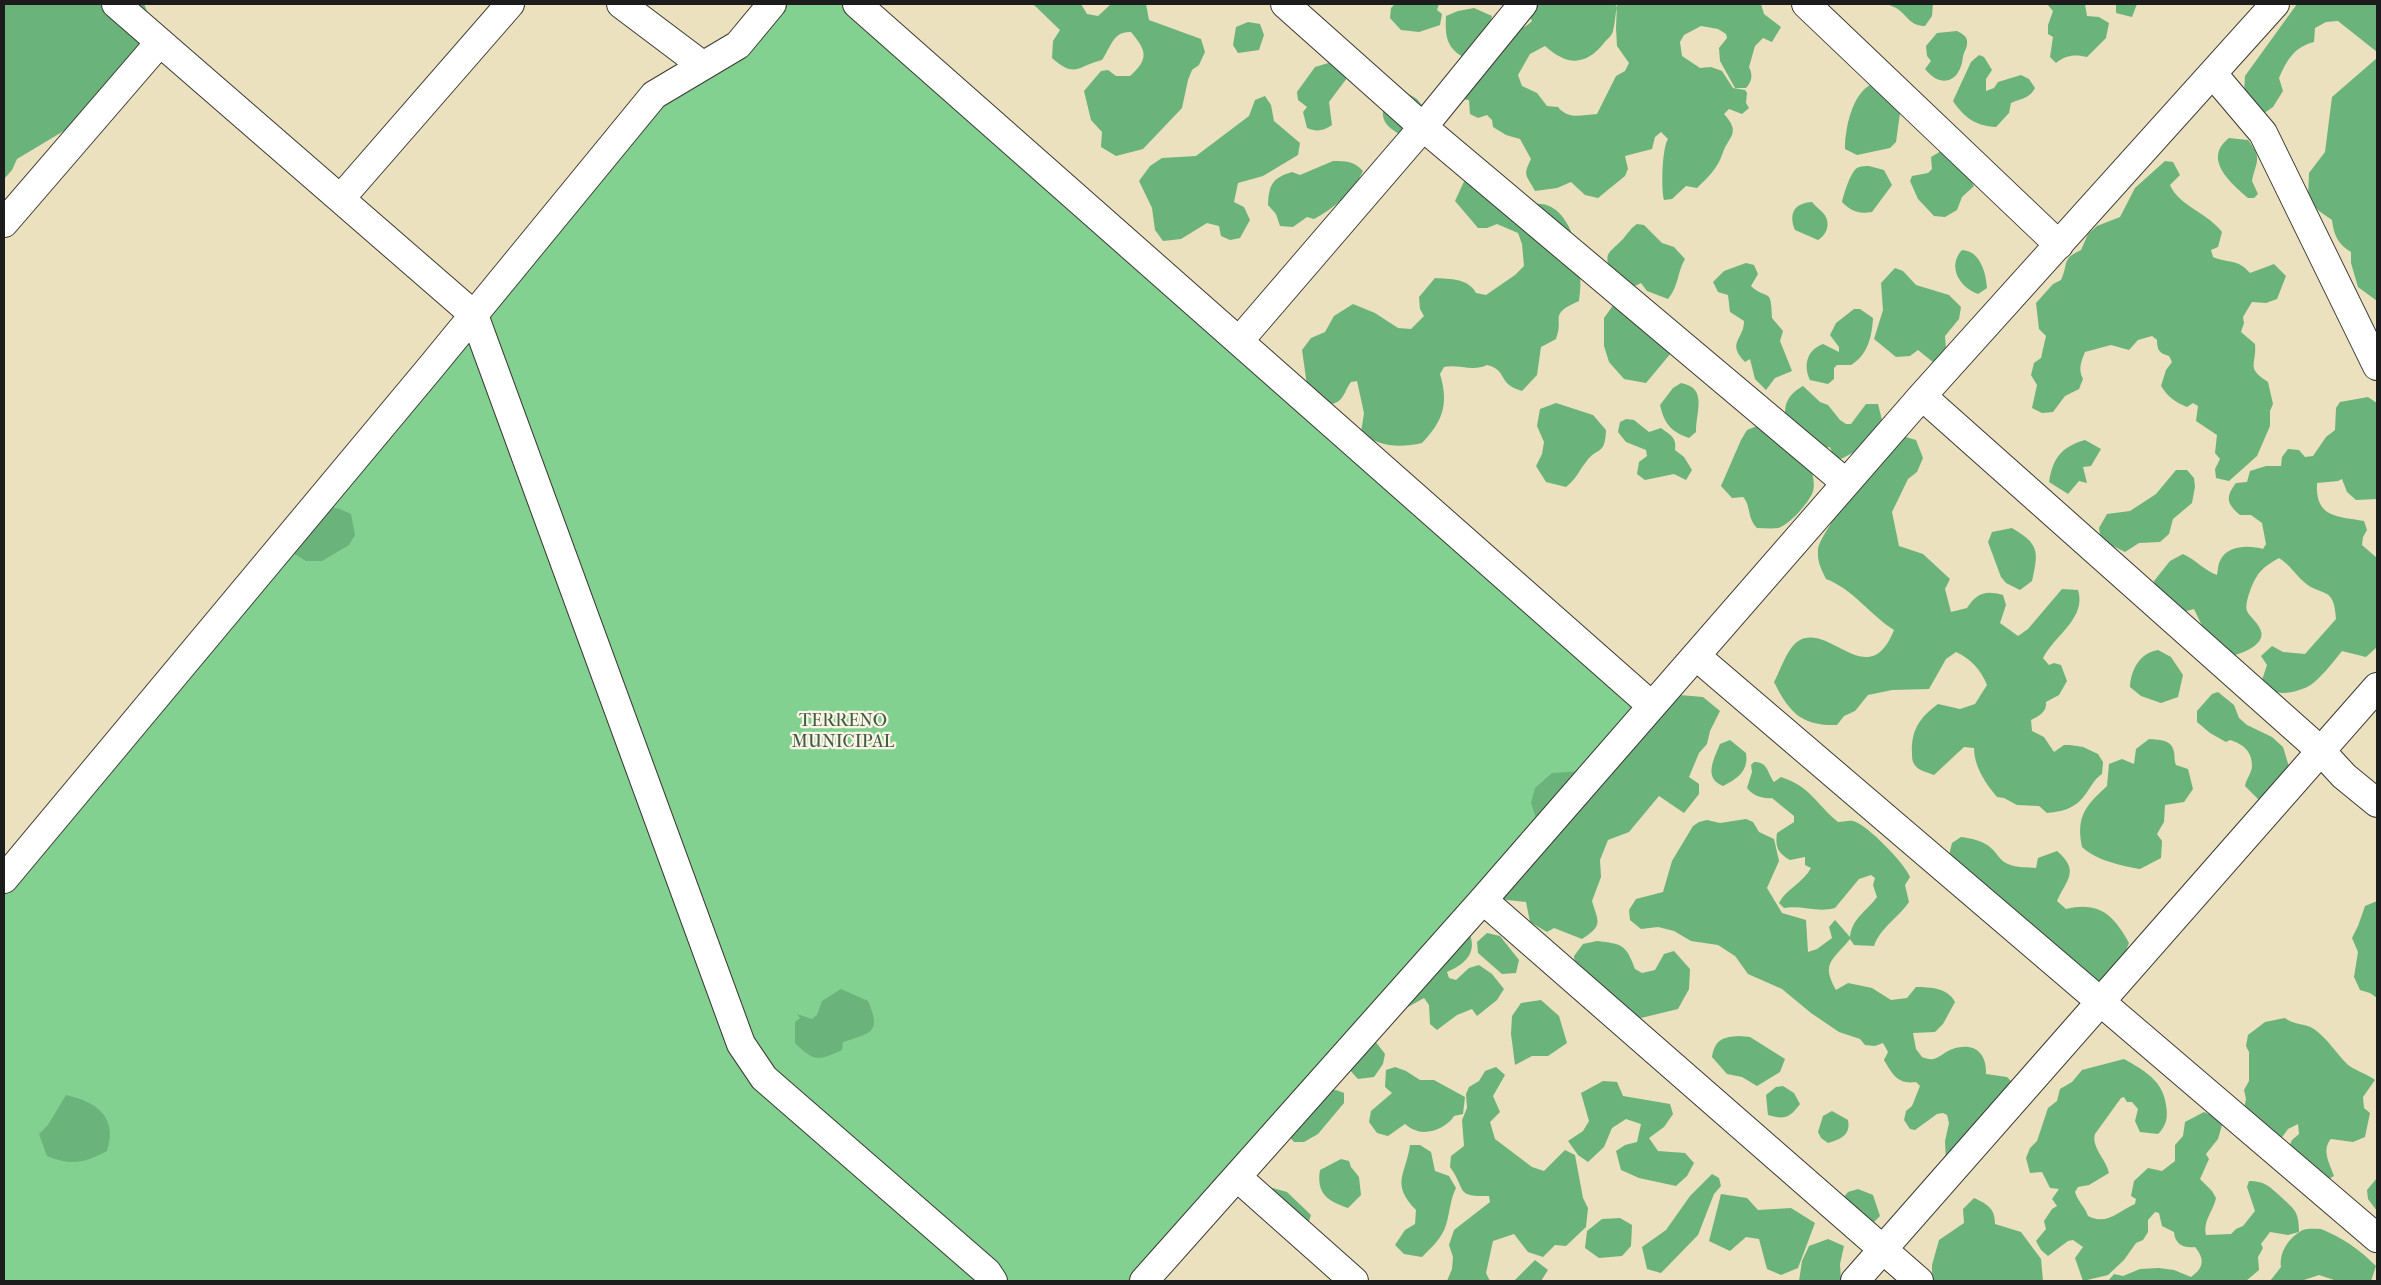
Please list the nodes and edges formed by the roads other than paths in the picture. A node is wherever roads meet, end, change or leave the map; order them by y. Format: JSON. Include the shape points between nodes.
{"nodes":[{"id":1,"x":116,"y":4,"type":"edge"},
{"id":2,"x":510,"y":4,"type":"edge"},
{"id":3,"x":621,"y":4,"type":"edge"},
{"id":4,"x":772,"y":4,"type":"edge"},
{"id":5,"x":857,"y":4,"type":"edge"},
{"id":6,"x":1285,"y":4,"type":"edge"},
{"id":7,"x":1523,"y":4,"type":"edge"},
{"id":8,"x":1806,"y":4,"type":"edge"},
{"id":9,"x":2275,"y":4,"type":"edge"},
{"id":10,"x":160,"y":42,"type":"junction"},
{"id":11,"x":702,"y":65,"type":"junction"},
{"id":12,"x":2213,"y":74,"type":"junction"},
{"id":13,"x":1423,"y":127,"type":"junction"},
{"id":14,"x":340,"y":198,"type":"junction"},
{"id":15,"x":4,"y":223,"type":"edge"},
{"id":16,"x":2059,"y":245,"type":"junction"},
{"id":17,"x":474,"y":314,"type":"junction"},
{"id":18,"x":1239,"y":341,"type":"junction"},
{"id":19,"x":2377,"y":366,"type":"edge"},
{"id":20,"x":1922,"y":396,"type":"junction"},
{"id":21,"x":1846,"y":483,"type":"junction"},
{"id":22,"x":1696,"y":656,"type":"junction"},
{"id":23,"x":2377,"y":687,"type":"edge"},
{"id":24,"x":1652,"y":706,"type":"junction"},
{"id":25,"x":2322,"y":751,"type":"junction"},
{"id":26,"x":2377,"y":803,"type":"edge"},
{"id":27,"x":4,"y":879,"type":"edge"},
{"id":28,"x":1483,"y":900,"type":"junction"},
{"id":29,"x":2101,"y":1002,"type":"junction"},
{"id":30,"x":1236,"y":1177,"type":"junction"},
{"id":31,"x":2377,"y":1238,"type":"edge"},
{"id":32,"x":1882,"y":1250,"type":"junction"},
{"id":33,"x":993,"y":1281,"type":"edge"},
{"id":34,"x":1144,"y":1281,"type":"edge"},
{"id":35,"x":1354,"y":1281,"type":"edge"},
{"id":36,"x":1855,"y":1281,"type":"edge"},
{"id":37,"x":1919,"y":1281,"type":"edge"}],
"edges":[{"from":1,"to":10,"type":"street"},
{"from":2,"to":14,"type":"street"},
{"from":3,"to":11,"type":"street"},
{"from":4,"to":11,"type":"street","via":[[738,45]]},
{"from":5,"to":18,"type":"street"},
{"from":6,"to":13,"type":"street"},
{"from":7,"to":13,"type":"street"},
{"from":8,"to":16,"type":"street"},
{"from":9,"to":12,"type":"street"},
{"from":10,"to":14,"type":"street"},
{"from":10,"to":15,"type":"street"},
{"from":11,"to":17,"type":"street","via":[[654,95]]},
{"from":12,"to":16,"type":"street"},
{"from":12,"to":19,"type":"street","via":[[2262,133]]},
{"from":13,"to":18,"type":"street"},
{"from":13,"to":21,"type":"street"},
{"from":14,"to":17,"type":"street"},
{"from":16,"to":20,"type":"street"},
{"from":17,"to":27,"type":"street"},
{"from":17,"to":33,"type":"street","via":[[741,1044],[764,1078],[987,1272]]},
{"from":18,"to":24,"type":"street"},
{"from":20,"to":21,"type":"street"},
{"from":20,"to":25,"type":"street"},
{"from":21,"to":22,"type":"street"},
{"from":22,"to":24,"type":"street"},
{"from":22,"to":29,"type":"street"},
{"from":23,"to":25,"type":"street"},
{"from":24,"to":28,"type":"street"},
{"from":25,"to":26,"type":"street","via":[[2344,776]]},
{"from":25,"to":29,"type":"street"},
{"from":28,"to":30,"type":"street"},
{"from":28,"to":32,"type":"street"},
{"from":29,"to":31,"type":"street"},
{"from":29,"to":32,"type":"street"},
{"from":30,"to":34,"type":"street"},
{"from":30,"to":35,"type":"street"},
{"from":32,"to":36,"type":"street"},
{"from":32,"to":37,"type":"street"}]}
